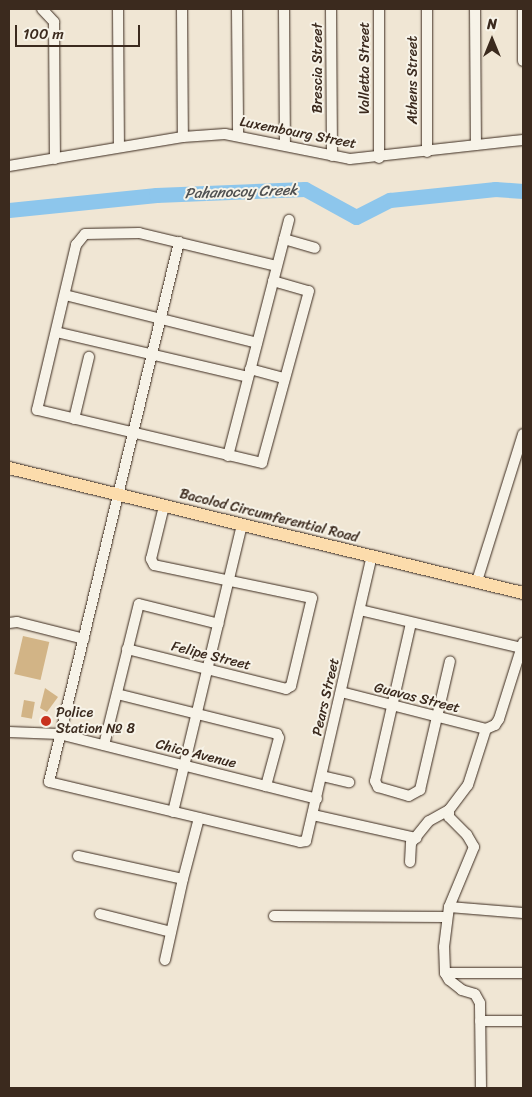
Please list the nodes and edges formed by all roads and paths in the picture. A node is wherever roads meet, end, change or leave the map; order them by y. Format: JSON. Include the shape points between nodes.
{"nodes":[{"id":1,"x":42,"y":9,"type":"edge"},
{"id":2,"x":118,"y":9,"type":"edge"},
{"id":3,"x":182,"y":9,"type":"edge"},
{"id":4,"x":237,"y":9,"type":"edge"},
{"id":5,"x":284,"y":9,"type":"edge"},
{"id":6,"x":331,"y":9,"type":"edge"},
{"id":7,"x":379,"y":9,"type":"edge"},
{"id":8,"x":426,"y":9,"type":"edge"},
{"id":9,"x":475,"y":9,"type":"edge"},
{"id":10,"x":523,"y":9,"type":"edge"},
{"id":11,"x":523,"y":60,"type":"edge"},
{"id":12,"x":238,"y":134,"type":"junction"},
{"id":13,"x":183,"y":137,"type":"junction"},
{"id":14,"x":523,"y":140,"type":"edge"},
{"id":15,"x":285,"y":144,"type":"junction"},
{"id":16,"x":476,"y":145,"type":"junction"},
{"id":17,"x":118,"y":147,"type":"junction"},
{"id":18,"x":427,"y":152,"type":"junction"},
{"id":19,"x":332,"y":156,"type":"junction"},
{"id":20,"x":379,"y":158,"type":"junction"},
{"id":21,"x":55,"y":159,"type":"junction"},
{"id":22,"x":9,"y":166,"type":"edge"},
{"id":23,"x":289,"y":220,"type":"dead end"},
{"id":24,"x":284,"y":239,"type":"junction"},
{"id":25,"x":179,"y":242,"type":"junction"},
{"id":26,"x":315,"y":248,"type":"dead end"},
{"id":27,"x":276,"y":266,"type":"junction"},
{"id":28,"x":273,"y":281,"type":"junction"},
{"id":29,"x":65,"y":295,"type":"junction"},
{"id":30,"x":162,"y":320,"type":"junction"},
{"id":31,"x":56,"y":332,"type":"junction"},
{"id":32,"x":257,"y":343,"type":"junction"},
{"id":33,"x":152,"y":356,"type":"junction"},
{"id":34,"x":89,"y":357,"type":"dead end"},
{"id":35,"x":249,"y":373,"type":"junction"},
{"id":36,"x":284,"y":378,"type":"junction"},
{"id":37,"x":74,"y":419,"type":"junction"},
{"id":38,"x":523,"y":434,"type":"edge"},
{"id":39,"x":133,"y":435,"type":"junction"},
{"id":40,"x":228,"y":456,"type":"junction"},
{"id":41,"x":9,"y":468,"type":"edge"},
{"id":42,"x":118,"y":494,"type":"junction"},
{"id":43,"x":164,"y":506,"type":"junction"},
{"id":44,"x":242,"y":525,"type":"junction"},
{"id":45,"x":372,"y":556,"type":"junction"},
{"id":46,"x":229,"y":581,"type":"junction"},
{"id":47,"x":476,"y":581,"type":"junction"},
{"id":48,"x":523,"y":593,"type":"edge"},
{"id":49,"x":360,"y":610,"type":"junction"},
{"id":50,"x":9,"y":623,"type":"edge"},
{"id":51,"x":411,"y":623,"type":"junction"},
{"id":52,"x":219,"y":624,"type":"junction"},
{"id":53,"x":84,"y":639,"type":"junction"},
{"id":54,"x":522,"y":646,"type":"edge"},
{"id":55,"x":127,"y":649,"type":"junction"},
{"id":56,"x":450,"y":661,"type":"dead end"},
{"id":57,"x":208,"y":668,"type":"junction"},
{"id":58,"x":341,"y":692,"type":"junction"},
{"id":59,"x":117,"y":694,"type":"junction"},
{"id":60,"x":393,"y":706,"type":"junction"},
{"id":61,"x":198,"y":712,"type":"junction"},
{"id":62,"x":437,"y":716,"type":"junction"},
{"id":63,"x":486,"y":729,"type":"junction"},
{"id":64,"x":9,"y":732,"type":"edge"},
{"id":65,"x":59,"y":734,"type":"junction"},
{"id":66,"x":104,"y":744,"type":"junction"},
{"id":67,"x":185,"y":766,"type":"junction"},
{"id":68,"x":322,"y":776,"type":"junction"},
{"id":69,"x":349,"y":782,"type":"dead end"},
{"id":70,"x":266,"y":786,"type":"junction"},
{"id":71,"x":316,"y":799,"type":"junction"},
{"id":72,"x":448,"y":810,"type":"junction"},
{"id":73,"x":173,"y":812,"type":"junction"},
{"id":74,"x":313,"y":816,"type":"junction"},
{"id":75,"x":199,"y":818,"type":"junction"},
{"id":76,"x":416,"y":838,"type":"junction"},
{"id":77,"x":78,"y":856,"type":"dead end"},
{"id":78,"x":410,"y":862,"type":"dead end"},
{"id":79,"x":183,"y":879,"type":"junction"},
{"id":80,"x":448,"y":912,"type":"junction"},
{"id":81,"x":523,"y":913,"type":"edge"},
{"id":82,"x":100,"y":914,"type":"dead end"},
{"id":83,"x":274,"y":916,"type":"dead end"},
{"id":84,"x":171,"y":932,"type":"junction"},
{"id":85,"x":166,"y":960,"type":"dead end"},
{"id":86,"x":523,"y":972,"type":"edge"},
{"id":87,"x":445,"y":973,"type":"junction"},
{"id":88,"x":480,"y":1021,"type":"junction"},
{"id":89,"x":523,"y":1021,"type":"edge"},
{"id":90,"x":481,"y":1088,"type":"edge"}],
"edges":[{"from":1,"to":21,"type":"street","via":[[54,22]]},
{"from":2,"to":17,"type":"street"},
{"from":3,"to":13,"type":"street"},
{"from":4,"to":12,"type":"street"},
{"from":5,"to":15,"type":"street"},
{"from":6,"to":19,"type":"street","name":"Brescia Street"},
{"from":7,"to":20,"type":"street","name":"Valletta Street"},
{"from":8,"to":18,"type":"street","name":"Athens Street"},
{"from":9,"to":16,"type":"street"},
{"from":10,"to":11,"type":"street"},
{"from":12,"to":13,"type":"street","name":"Luxembourg Street"},
{"from":12,"to":15,"type":"street","name":"Luxembourg Street"},
{"from":13,"to":17,"type":"street","name":"Luxembourg Street"},
{"from":14,"to":16,"type":"street","name":"Luxembourg Street"},
{"from":15,"to":19,"type":"street","name":"Luxembourg Street"},
{"from":16,"to":18,"type":"street","name":"Luxembourg Street"},
{"from":17,"to":21,"type":"street","name":"Luxembourg Street"},
{"from":18,"to":20,"type":"street","name":"Luxembourg Street"},
{"from":19,"to":20,"type":"street","name":"Luxembourg Street"},
{"from":21,"to":22,"type":"street","name":"Luxembourg Street"},
{"from":23,"to":24,"type":"street"},
{"from":24,"to":26,"type":"street"},
{"from":24,"to":27,"type":"street"},
{"from":25,"to":27,"type":"street"},
{"from":25,"to":29,"type":"street","via":[[139,233],[84,234],[76,245]]},
{"from":25,"to":30,"type":"street"},
{"from":27,"to":28,"type":"street"},
{"from":28,"to":32,"type":"street"},
{"from":28,"to":36,"type":"street","via":[[309,290]]},
{"from":29,"to":30,"type":"street"},
{"from":29,"to":31,"type":"street"},
{"from":30,"to":32,"type":"street"},
{"from":30,"to":33,"type":"street"},
{"from":31,"to":33,"type":"street"},
{"from":31,"to":37,"type":"street","via":[[37,410]]},
{"from":32,"to":35,"type":"street"},
{"from":33,"to":35,"type":"street"},
{"from":33,"to":39,"type":"street"},
{"from":34,"to":37,"type":"street"},
{"from":35,"to":36,"type":"street"},
{"from":35,"to":40,"type":"street"},
{"from":36,"to":40,"type":"street","via":[[262,463]]},
{"from":37,"to":39,"type":"street"},
{"from":38,"to":47,"type":"street"},
{"from":39,"to":40,"type":"street"},
{"from":39,"to":42,"type":"street"},
{"from":41,"to":42,"type":"main road","name":"Bacolod Circumferential Road"},
{"from":42,"to":43,"type":"main road","name":"Bacolod Circumferential Road"},
{"from":42,"to":53,"type":"street"},
{"from":43,"to":44,"type":"main road","name":"Bacolod Circumferential Road"},
{"from":43,"to":46,"type":"street","via":[[152,563]]},
{"from":44,"to":45,"type":"main road","name":"Bacolod Circumferential Road"},
{"from":44,"to":46,"type":"street"},
{"from":45,"to":47,"type":"main road","name":"Bacolod Circumferential Road"},
{"from":45,"to":49,"type":"street","name":"Pears Street"},
{"from":46,"to":52,"type":"street"},
{"from":46,"to":57,"type":"street","name":"Felipe Street","via":[[312,598],[289,688]]},
{"from":47,"to":48,"type":"main road","name":"Bacolod Circumferential Road"},
{"from":49,"to":51,"type":"street"},
{"from":49,"to":58,"type":"street","name":"Pears Street"},
{"from":50,"to":53,"type":"street","via":[[17,622]]},
{"from":51,"to":54,"type":"street"},
{"from":51,"to":60,"type":"street"},
{"from":52,"to":55,"type":"street","via":[[142,602],[138,606]]},
{"from":52,"to":57,"type":"street"},
{"from":53,"to":65,"type":"street"},
{"from":54,"to":63,"type":"street","via":[[499,719]]},
{"from":55,"to":57,"type":"street","name":"Felipe Street"},
{"from":55,"to":59,"type":"street"},
{"from":56,"to":62,"type":"street"},
{"from":57,"to":61,"type":"street"},
{"from":58,"to":60,"type":"street","name":"Guavas Street"},
{"from":58,"to":68,"type":"street","name":"Pears Street"},
{"from":59,"to":61,"type":"street"},
{"from":59,"to":66,"type":"street"},
{"from":60,"to":62,"type":"street","name":"Guavas Street"},
{"from":60,"to":62,"type":"street","via":[[375,785],[409,796],[420,790]]},
{"from":61,"to":67,"type":"street"},
{"from":61,"to":70,"type":"street","via":[[277,734],[279,738]]},
{"from":62,"to":63,"type":"street","name":"Guavas Street"},
{"from":63,"to":72,"type":"street","via":[[468,785]]},
{"from":64,"to":65,"type":"street","name":"Chico Avenue"},
{"from":65,"to":66,"type":"street","name":"Chico Avenue"},
{"from":65,"to":73,"type":"street","via":[[49,782]]},
{"from":66,"to":67,"type":"street","name":"Chico Avenue"},
{"from":67,"to":70,"type":"street","name":"Chico Avenue"},
{"from":67,"to":73,"type":"street"},
{"from":68,"to":69,"type":"street"},
{"from":68,"to":71,"type":"street","name":"Pears Street"},
{"from":70,"to":71,"type":"street","name":"Chico Avenue"},
{"from":71,"to":74,"type":"street","name":"Pears Street"},
{"from":72,"to":76,"type":"street","via":[[430,821]]},
{"from":72,"to":80,"type":"street","via":[[448,817],[467,835],[474,848]]},
{"from":73,"to":75,"type":"street"},
{"from":74,"to":75,"type":"street","name":"Pears Street","via":[[303,842]]},
{"from":74,"to":76,"type":"street"},
{"from":75,"to":79,"type":"street"},
{"from":76,"to":78,"type":"street","via":[[409,848]]},
{"from":77,"to":79,"type":"street"},
{"from":79,"to":84,"type":"street"},
{"from":80,"to":81,"type":"street"},
{"from":80,"to":83,"type":"street"},
{"from":80,"to":87,"type":"street"},
{"from":82,"to":84,"type":"street"},
{"from":84,"to":85,"type":"street"},
{"from":86,"to":87,"type":"street"},
{"from":87,"to":88,"type":"street","via":[[455,986],[478,998]]},
{"from":88,"to":89,"type":"street"},
{"from":88,"to":90,"type":"street"}]}
